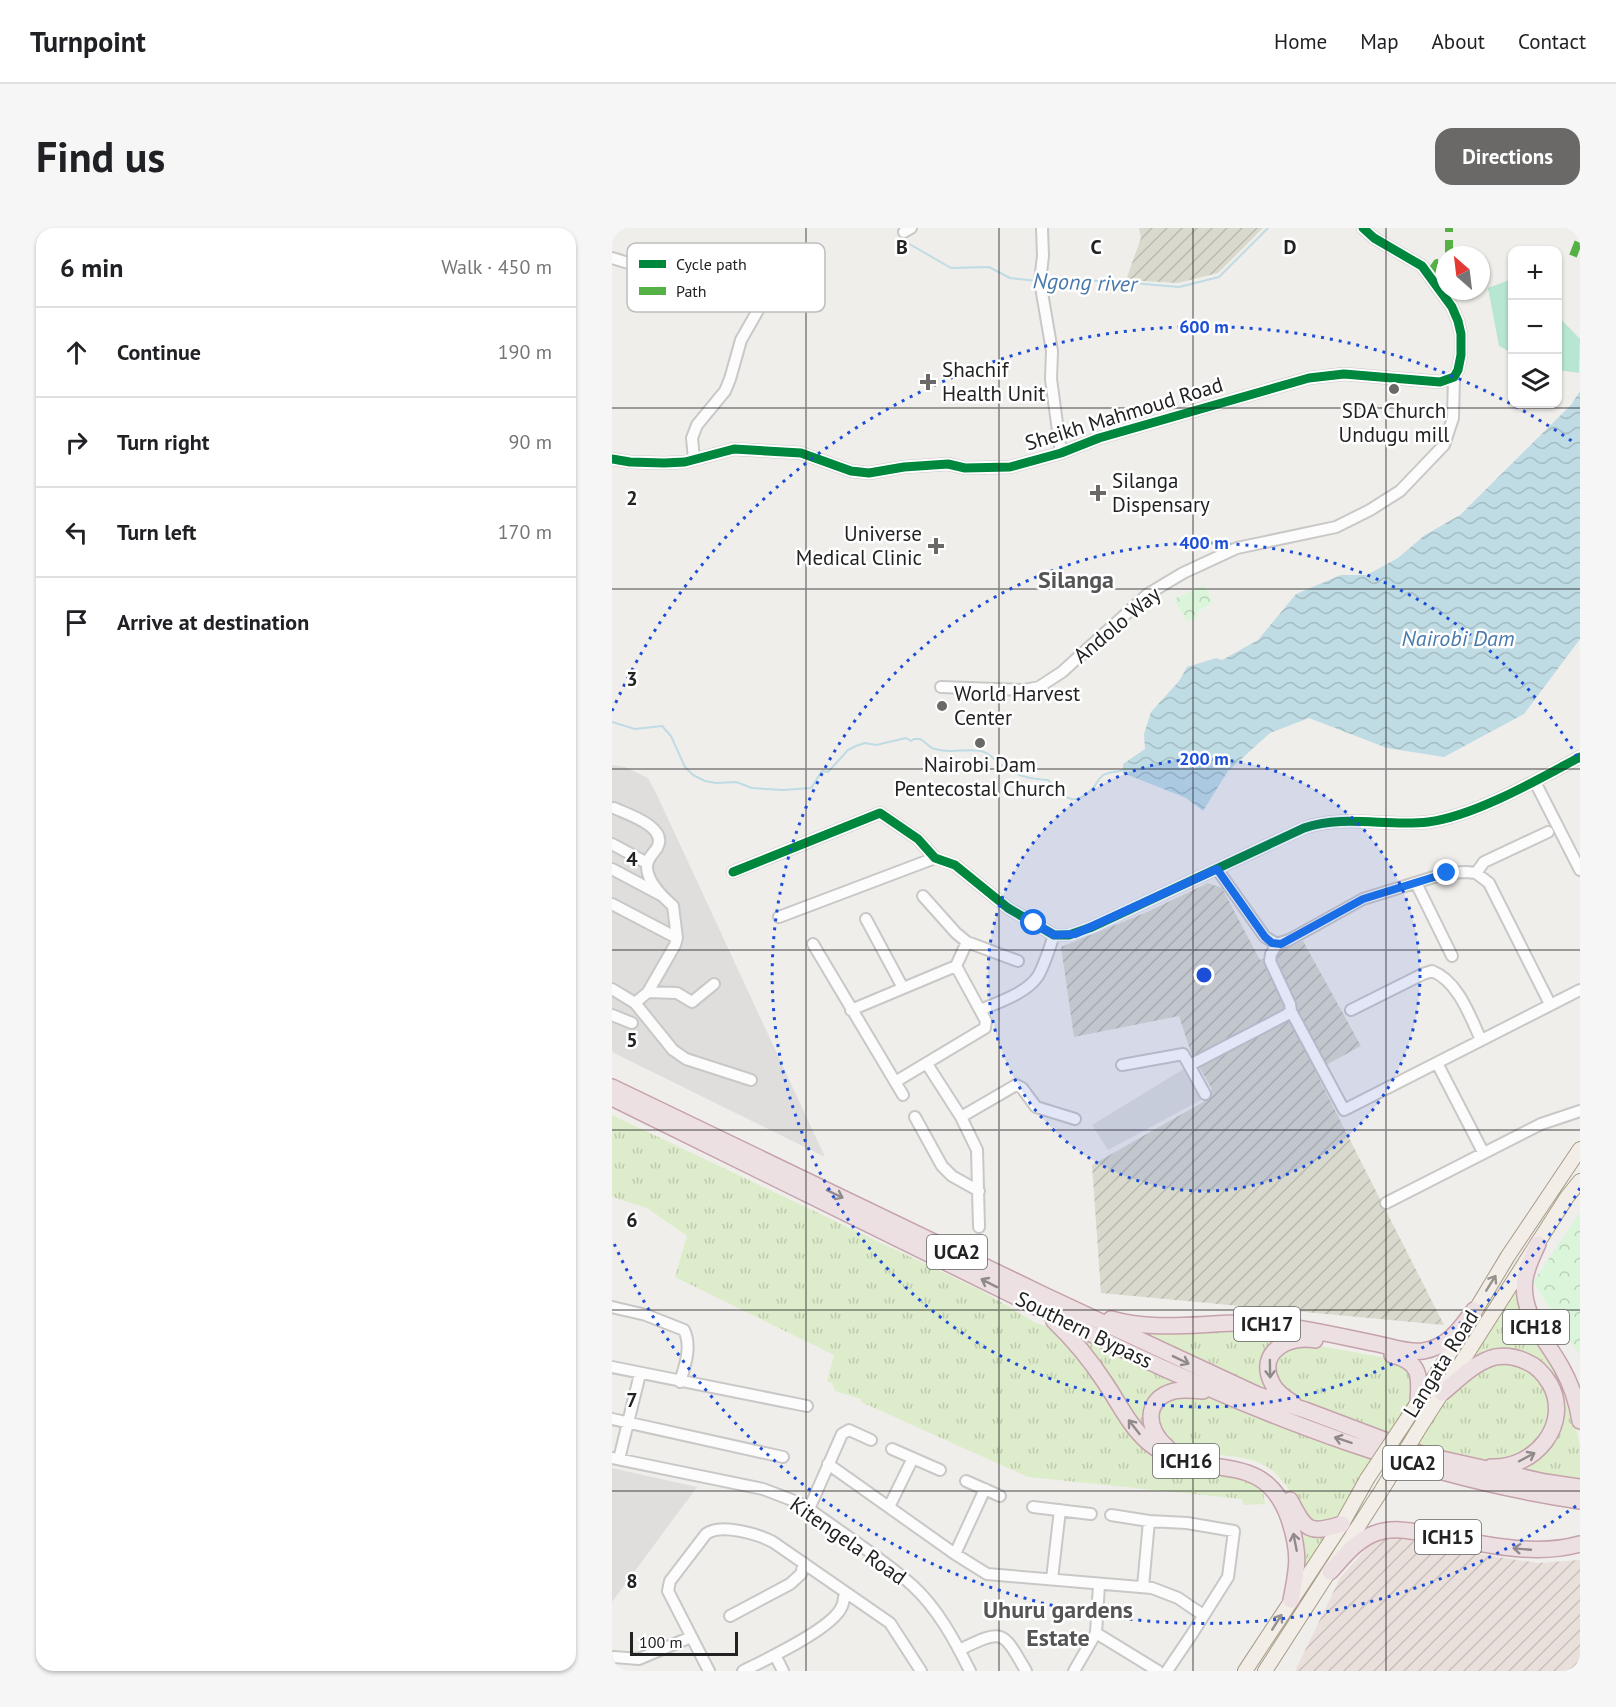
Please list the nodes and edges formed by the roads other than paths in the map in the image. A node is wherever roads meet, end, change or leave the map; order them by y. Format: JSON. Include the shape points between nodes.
{"nodes":[{"id":1,"x":1042,"y":228,"type":"edge"},
{"id":2,"x":1363,"y":228,"type":"edge"},
{"id":3,"x":612,"y":258,"type":"edge"},
{"id":4,"x":627,"y":263,"type":"edge"},
{"id":5,"x":757,"y":312,"type":"edge"},
{"id":6,"x":1454,"y":377,"type":"junction"},
{"id":7,"x":1061,"y":453,"type":"junction"},
{"id":8,"x":612,"y":459,"type":"edge"},
{"id":9,"x":694,"y":459,"type":"junction"},
{"id":10,"x":940,"y":687,"type":"dead end"},
{"id":11,"x":1580,"y":757,"type":"edge"},
{"id":12,"x":1535,"y":782,"type":"junction"},
{"id":13,"x":614,"y":808,"type":"dead end"},
{"id":14,"x":1548,"y":832,"type":"dead end"},
{"id":15,"x":612,"y":844,"type":"edge"},
{"id":16,"x":935,"y":858,"type":"junction"},
{"id":17,"x":647,"y":863,"type":"junction"},
{"id":18,"x":612,"y":869,"type":"edge"},
{"id":19,"x":1217,"y":869,"type":"junction"},
{"id":20,"x":1580,"y":870,"type":"edge"},
{"id":21,"x":733,"y":872,"type":"dead end"},
{"id":22,"x":1476,"y":873,"type":"junction"},
{"id":23,"x":1416,"y":883,"type":"junction"},
{"id":24,"x":661,"y":895,"type":"junction"},
{"id":25,"x":923,"y":896,"type":"dead end"},
{"id":26,"x":612,"y":903,"type":"edge"},
{"id":27,"x":779,"y":917,"type":"dead end"},
{"id":28,"x":866,"y":920,"type":"dead end"},
{"id":29,"x":1054,"y":935,"type":"junction"},
{"id":30,"x":677,"y":938,"type":"junction"},
{"id":31,"x":967,"y":942,"type":"junction"},
{"id":32,"x":813,"y":944,"type":"dead end"},
{"id":33,"x":1277,"y":944,"type":"junction"},
{"id":34,"x":1452,"y":956,"type":"dead end"},
{"id":35,"x":1018,"y":961,"type":"dead end"},
{"id":36,"x":956,"y":966,"type":"junction"},
{"id":37,"x":714,"y":984,"type":"dead end"},
{"id":38,"x":903,"y":988,"type":"junction"},
{"id":39,"x":612,"y":989,"type":"edge"},
{"id":40,"x":1580,"y":990,"type":"edge"},
{"id":41,"x":648,"y":992,"type":"junction"},
{"id":42,"x":635,"y":1003,"type":"junction"},
{"id":43,"x":1550,"y":1004,"type":"junction"},
{"id":44,"x":851,"y":1010,"type":"junction"},
{"id":45,"x":980,"y":1010,"type":"junction"},
{"id":46,"x":1351,"y":1010,"type":"dead end"},
{"id":47,"x":1291,"y":1011,"type":"junction"},
{"id":48,"x":612,"y":1015,"type":"edge"},
{"id":49,"x":632,"y":1023,"type":"dead end"},
{"id":50,"x":1481,"y":1040,"type":"junction"},
{"id":51,"x":1437,"y":1063,"type":"junction"},
{"id":52,"x":927,"y":1064,"type":"junction"},
{"id":53,"x":1122,"y":1065,"type":"dead end"},
{"id":54,"x":1190,"y":1065,"type":"junction"},
{"id":55,"x":751,"y":1080,"type":"dead end"},
{"id":56,"x":895,"y":1082,"type":"junction"},
{"id":57,"x":612,"y":1087,"type":"edge"},
{"id":58,"x":1205,"y":1094,"type":"dead end"},
{"id":59,"x":903,"y":1095,"type":"dead end"},
{"id":60,"x":612,"y":1098,"type":"edge"},
{"id":61,"x":1580,"y":1111,"type":"edge"},
{"id":62,"x":915,"y":1117,"type":"dead end"},
{"id":63,"x":961,"y":1117,"type":"junction"},
{"id":64,"x":1075,"y":1119,"type":"dead end"},
{"id":65,"x":1580,"y":1149,"type":"edge"},
{"id":66,"x":1483,"y":1152,"type":"junction"},
{"id":67,"x":1580,"y":1181,"type":"edge"},
{"id":68,"x":979,"y":1191,"type":"junction"},
{"id":69,"x":1386,"y":1203,"type":"dead end"},
{"id":70,"x":979,"y":1227,"type":"dead end"},
{"id":71,"x":1538,"y":1244,"type":"junction"},
{"id":72,"x":1045,"y":1304,"type":"junction"},
{"id":73,"x":612,"y":1307,"type":"edge"},
{"id":74,"x":1474,"y":1310,"type":"junction"},
{"id":75,"x":612,"y":1367,"type":"edge"},
{"id":76,"x":640,"y":1374,"type":"junction"},
{"id":77,"x":1548,"y":1381,"type":"junction"},
{"id":78,"x":680,"y":1382,"type":"junction"},
{"id":79,"x":1212,"y":1391,"type":"junction"},
{"id":80,"x":1442,"y":1393,"type":"junction"},
{"id":81,"x":1576,"y":1401,"type":"edge"},
{"id":82,"x":1418,"y":1402,"type":"junction"},
{"id":83,"x":807,"y":1406,"type":"dead end"},
{"id":84,"x":1305,"y":1410,"type":"junction"},
{"id":85,"x":612,"y":1419,"type":"edge"},
{"id":86,"x":1580,"y":1421,"type":"edge"},
{"id":87,"x":627,"y":1422,"type":"junction"},
{"id":88,"x":871,"y":1440,"type":"dead end"},
{"id":89,"x":892,"y":1449,"type":"dead end"},
{"id":90,"x":783,"y":1456,"type":"dead end"},
{"id":91,"x":616,"y":1458,"type":"edge"},
{"id":92,"x":913,"y":1458,"type":"junction"},
{"id":93,"x":828,"y":1464,"type":"junction"},
{"id":94,"x":1470,"y":1466,"type":"junction"},
{"id":95,"x":940,"y":1470,"type":"dead end"},
{"id":96,"x":966,"y":1481,"type":"dead end"},
{"id":97,"x":1580,"y":1487,"type":"edge"},
{"id":98,"x":985,"y":1489,"type":"junction"},
{"id":99,"x":1000,"y":1497,"type":"dead end"},
{"id":100,"x":1580,"y":1501,"type":"edge"},
{"id":101,"x":889,"y":1507,"type":"junction"},
{"id":102,"x":1033,"y":1507,"type":"dead end"},
{"id":103,"x":808,"y":1509,"type":"junction"},
{"id":104,"x":1060,"y":1510,"type":"junction"},
{"id":105,"x":1091,"y":1514,"type":"dead end"},
{"id":106,"x":1111,"y":1515,"type":"dead end"},
{"id":107,"x":1149,"y":1521,"type":"junction"},
{"id":108,"x":1342,"y":1524,"type":"junction"},
{"id":109,"x":1580,"y":1544,"type":"edge"},
{"id":110,"x":955,"y":1554,"type":"junction"},
{"id":111,"x":804,"y":1563,"type":"junction"},
{"id":112,"x":1330,"y":1572,"type":"junction"},
{"id":113,"x":1052,"y":1579,"type":"junction"},
{"id":114,"x":1099,"y":1585,"type":"junction"},
{"id":115,"x":1143,"y":1587,"type":"junction"},
{"id":116,"x":845,"y":1592,"type":"junction"},
{"id":117,"x":1291,"y":1600,"type":"junction"},
{"id":118,"x":1203,"y":1615,"type":"junction"},
{"id":119,"x":730,"y":1616,"type":"dead end"},
{"id":120,"x":1096,"y":1632,"type":"junction"},
{"id":121,"x":691,"y":1638,"type":"junction"},
{"id":122,"x":959,"y":1650,"type":"junction"},
{"id":123,"x":775,"y":1655,"type":"junction"},
{"id":124,"x":614,"y":1657,"type":"dead end"},
{"id":125,"x":916,"y":1670,"type":"edge"},
{"id":126,"x":709,"y":1671,"type":"edge"},
{"id":127,"x":743,"y":1671,"type":"edge"},
{"id":128,"x":783,"y":1671,"type":"edge"},
{"id":129,"x":970,"y":1671,"type":"edge"},
{"id":130,"x":1026,"y":1671,"type":"edge"},
{"id":131,"x":1074,"y":1671,"type":"edge"},
{"id":132,"x":1158,"y":1671,"type":"edge"},
{"id":133,"x":1167,"y":1671,"type":"edge"},
{"id":134,"x":1245,"y":1671,"type":"edge"},
{"id":135,"x":1265,"y":1671,"type":"edge"}],
"edges":[{"from":1,"to":7,"type":"street","via":[[1041,281]]},
{"from":2,"to":6,"type":"street","via":[[1422,266],[1452,307],[1460,326],[1461,344]]},
{"from":3,"to":4,"type":"street"},
{"from":5,"to":9,"type":"street","via":[[741,340],[725,391],[697,425],[692,438]]},
{"from":6,"to":7,"type":"street","name":"Sheikh Mahmoud Road","via":[[1445,382],[1344,374],[1310,378],[1099,438]]},
{"from":6,"to":10,"type":"street","name":"Andolo Way","via":[[1453,418],[1444,444],[1400,491],[1370,510],[1336,527],[1237,548],[1183,573],[1148,594],[1062,672],[1039,687]]},
{"from":7,"to":9,"type":"street","name":"Sheikh Mahmoud Road","via":[[1010,467],[965,468],[948,464],[869,472],[851,471],[801,453],[734,449]]},
{"from":8,"to":9,"type":"street","name":"Sheikh Mahmoud Road","via":[[664,463]]},
{"from":11,"to":12,"type":"street"},
{"from":12,"to":19,"type":"street","via":[[1470,810],[1428,822],[1336,821],[1313,825]]},
{"from":12,"to":20,"type":"street"},
{"from":13,"to":17,"type":"street","via":[[655,830],[659,846]]},
{"from":14,"to":22,"type":"street","via":[[1484,862]]},
{"from":15,"to":17,"type":"street"},
{"from":16,"to":21,"type":"street","via":[[918,839],[880,813]]},
{"from":16,"to":27,"type":"street"},
{"from":16,"to":29,"type":"street","via":[[955,865],[1008,908]]},
{"from":17,"to":24,"type":"street","via":[[649,876]]},
{"from":18,"to":24,"type":"street"},
{"from":19,"to":29,"type":"street","via":[[1092,927],[1069,935]]},
{"from":19,"to":33,"type":"street","via":[[1265,937]]},
{"from":22,"to":23,"type":"street","via":[[1447,873]]},
{"from":22,"to":43,"type":"street","via":[[1489,883]]},
{"from":23,"to":33,"type":"street","via":[[1363,899]]},
{"from":23,"to":34,"type":"street"},
{"from":24,"to":30,"type":"street","via":[[673,906]]},
{"from":25,"to":31,"type":"street"},
{"from":26,"to":30,"type":"street"},
{"from":28,"to":38,"type":"street"},
{"from":29,"to":45,"type":"street","via":[[1038,976]]},
{"from":30,"to":41,"type":"street"},
{"from":31,"to":35,"type":"street"},
{"from":31,"to":36,"type":"street"},
{"from":32,"to":44,"type":"street"},
{"from":33,"to":47,"type":"street","via":[[1270,962]]},
{"from":36,"to":38,"type":"street"},
{"from":36,"to":45,"type":"street"},
{"from":37,"to":41,"type":"street","via":[[692,1002],[677,993]]},
{"from":38,"to":44,"type":"street"},
{"from":39,"to":42,"type":"street"},
{"from":40,"to":43,"type":"street"},
{"from":41,"to":42,"type":"street"},
{"from":42,"to":55,"type":"street","via":[[673,1050],[686,1059]]},
{"from":43,"to":50,"type":"street"},
{"from":44,"to":56,"type":"street"},
{"from":45,"to":52,"type":"street","via":[[986,1021],[983,1030]]},
{"from":46,"to":50,"type":"street","via":[[1432,971],[1454,989]]},
{"from":47,"to":51,"type":"street","via":[[1344,1110]]},
{"from":47,"to":54,"type":"street"},
{"from":48,"to":49,"type":"street"},
{"from":50,"to":51,"type":"street"},
{"from":51,"to":66,"type":"street"},
{"from":52,"to":56,"type":"street"},
{"from":52,"to":63,"type":"street"},
{"from":53,"to":54,"type":"street","via":[[1180,1053]]},
{"from":54,"to":58,"type":"street"},
{"from":56,"to":59,"type":"street"},
{"from":57,"to":72,"type":"highway","name":"Southern Bypass","number":"UCA2","one_way":true},
{"from":72,"to":60,"type":"highway","name":"Southern Bypass","number":"UCA2","one_way":true},
{"from":61,"to":66,"type":"street","via":[[1541,1124]]},
{"from":62,"to":68,"type":"street","via":[[942,1166]]},
{"from":63,"to":64,"type":"street","via":[[1018,1086],[1036,1107]]},
{"from":63,"to":68,"type":"street","via":[[977,1150]]},
{"from":74,"to":65,"type":"main road","name":"Langata Road","one_way":true},
{"from":66,"to":69,"type":"street"},
{"from":67,"to":71,"type":"main road","name":"Langata Road"},
{"from":68,"to":70,"type":"street"},
{"from":71,"to":80,"type":"main road","name":"Langata Road"},
{"from":71,"to":81,"type":"highway","number":"ICH18","via":[[1524,1281],[1527,1305]]},
{"from":72,"to":74,"type":"highway","number":"ICH17","via":[[1144,1326],[1269,1324],[1412,1352],[1445,1343]]},
{"from":72,"to":79,"type":"highway","name":"Southern Bypass","number":"UCA2"},
{"from":72,"to":84,"type":"highway","name":"Southern Bypass","number":"UCA2","one_way":true,"via":[[1258,1395]]},
{"from":117,"to":72,"type":"highway","number":"ICH16","one_way":true,"via":[[1297,1555],[1286,1512],[1271,1485],[1245,1471],[1184,1461],[1151,1445]]},
{"from":73,"to":78,"type":"street","via":[[684,1330],[688,1338]]},
{"from":74,"to":82,"type":"main road","name":"Langata Road"},
{"from":75,"to":76,"type":"street"},
{"from":76,"to":78,"type":"street"},
{"from":76,"to":87,"type":"street"},
{"from":77,"to":80,"type":"highway","via":[[1532,1364],[1502,1356],[1474,1367]]},
{"from":77,"to":81,"type":"highway"},
{"from":94,"to":77,"type":"highway","one_way":true,"via":[[1507,1466],[1537,1452],[1556,1422],[1556,1397]]},
{"from":78,"to":83,"type":"street"},
{"from":100,"to":79,"type":"highway","name":"Southern Bypass","number":"UCA2","one_way":true,"via":[[1478,1482],[1433,1469],[1287,1422]]},
{"from":79,"to":108,"type":"highway","via":[[1175,1391],[1160,1398],[1150,1418],[1154,1434],[1179,1452],[1258,1466],[1278,1481],[1304,1524],[1316,1530]]},
{"from":80,"to":112,"type":"main road","name":"Langata Road","bridge":true},
{"from":81,"to":86,"type":"highway","number":"ICH18"},
{"from":82,"to":84,"type":"highway","one_way":true,"via":[[1418,1375],[1406,1359],[1329,1342],[1294,1339],[1274,1352],[1268,1370],[1275,1388]]},
{"from":82,"to":108,"type":"main road","name":"Langata Road","bridge":true},
{"from":84,"to":94,"type":"highway","name":"Southern Bypass","number":"UCA2","via":[[1424,1455]]},
{"from":85,"to":87,"type":"street"},
{"from":87,"to":90,"type":"street"},
{"from":87,"to":91,"type":"street"},
{"from":88,"to":93,"type":"street","via":[[850,1430],[844,1432]]},
{"from":89,"to":92,"type":"street"},
{"from":91,"to":103,"type":"street","name":"Kitengela Road","via":[[763,1489]]},
{"from":92,"to":95,"type":"street"},
{"from":92,"to":101,"type":"street"},
{"from":93,"to":101,"type":"street"},
{"from":93,"to":103,"type":"street"},
{"from":94,"to":97,"type":"highway","name":"Southern Bypass","number":"UCA2"},
{"from":96,"to":98,"type":"street"},
{"from":98,"to":99,"type":"street"},
{"from":98,"to":110,"type":"street"},
{"from":101,"to":110,"type":"street"},
{"from":102,"to":104,"type":"street"},
{"from":103,"to":122,"type":"street","name":"Kitengela Road","via":[[913,1586]]},
{"from":104,"to":105,"type":"street"},
{"from":104,"to":113,"type":"street"},
{"from":106,"to":107,"type":"street"},
{"from":107,"to":115,"type":"street"},
{"from":107,"to":118,"type":"street","via":[[1234,1531],[1228,1577]]},
{"from":108,"to":117,"type":"main road","name":"Langata Road"},
{"from":109,"to":112,"type":"highway","number":"ICH15","one_way":true,"via":[[1534,1550],[1391,1530],[1360,1542]]},
{"from":110,"to":113,"type":"street","via":[[987,1574]]},
{"from":111,"to":116,"type":"street"},
{"from":111,"to":119,"type":"street","via":[[801,1574],[790,1584]]},
{"from":111,"to":121,"type":"street","via":[[766,1538],[723,1528],[711,1530],[669,1586],[669,1596]]},
{"from":112,"to":135,"type":"main road","name":"Langata Road"},
{"from":113,"to":114,"type":"street"},
{"from":114,"to":115,"type":"street"},
{"from":114,"to":120,"type":"street"},
{"from":115,"to":118,"type":"street","via":[[1170,1594]]},
{"from":116,"to":123,"type":"street","via":[[842,1606],[829,1622]]},
{"from":116,"to":125,"type":"street","via":[[890,1623]]},
{"from":134,"to":117,"type":"main road","name":"Langata Road","one_way":true},
{"from":118,"to":133,"type":"street"},
{"from":120,"to":131,"type":"street"},
{"from":120,"to":132,"type":"street"},
{"from":121,"to":124,"type":"street","via":[[639,1659]]},
{"from":121,"to":126,"type":"street"},
{"from":122,"to":129,"type":"street","name":"Kitengela Road"},
{"from":122,"to":130,"type":"street","via":[[989,1636],[1004,1637]]},
{"from":123,"to":127,"type":"street"},
{"from":123,"to":128,"type":"street"}]}
